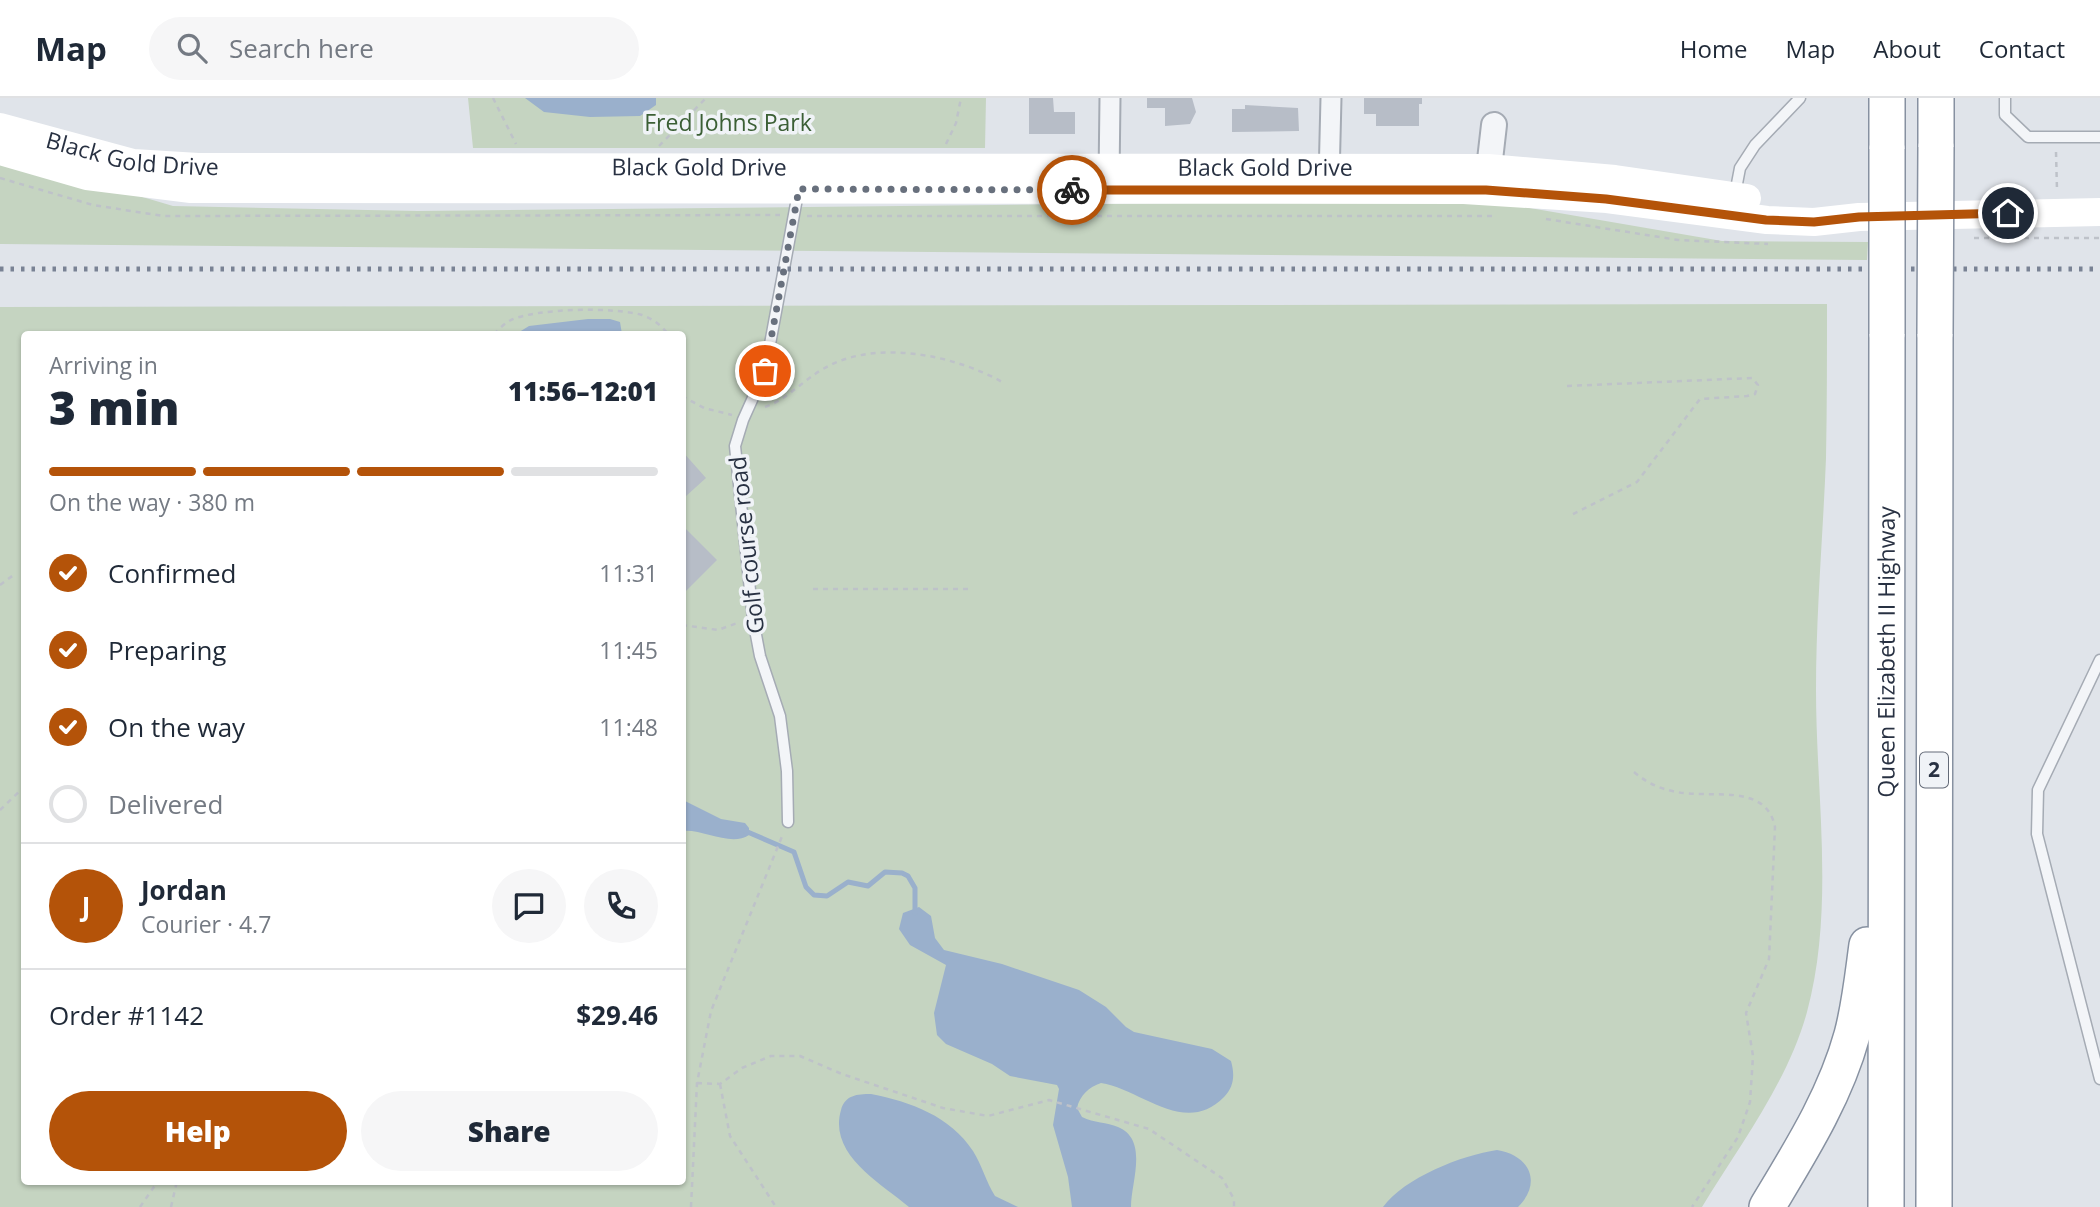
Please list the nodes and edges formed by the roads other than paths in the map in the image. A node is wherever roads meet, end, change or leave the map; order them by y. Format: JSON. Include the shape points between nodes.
{"nodes":[{"id":1,"x":1110,"y":98,"type":"edge"},
{"id":2,"x":1331,"y":98,"type":"edge"},
{"id":3,"x":1800,"y":98,"type":"edge"},
{"id":4,"x":1887,"y":98,"type":"edge"},
{"id":5,"x":1936,"y":98,"type":"edge"},
{"id":6,"x":2005,"y":98,"type":"edge"},
{"id":7,"x":1494,"y":125,"type":"dead end"},
{"id":8,"x":0,"y":127,"type":"edge"},
{"id":9,"x":2100,"y":137,"type":"edge"},
{"id":10,"x":0,"y":151,"type":"edge"},
{"id":11,"x":1109,"y":178,"type":"junction"},
{"id":12,"x":1329,"y":179,"type":"junction"},
{"id":13,"x":1487,"y":179,"type":"junction"},
{"id":14,"x":796,"y":202,"type":"junction"},
{"id":15,"x":1734,"y":206,"type":"junction"},
{"id":16,"x":2100,"y":212,"type":"edge"},
{"id":17,"x":2100,"y":660,"type":"edge"},
{"id":18,"x":1885,"y":722,"type":"junction"},
{"id":19,"x":788,"y":822,"type":"dead end"},
{"id":20,"x":1934,"y":1023,"type":"junction"},
{"id":21,"x":2100,"y":1079,"type":"edge"},
{"id":22,"x":1767,"y":1207,"type":"edge"},
{"id":23,"x":1886,"y":1207,"type":"edge"},
{"id":24,"x":1934,"y":1207,"type":"edge"},
{"id":25,"x":1955,"y":1207,"type":"edge"}],
"edges":[{"from":1,"to":11,"type":"street"},
{"from":2,"to":12,"type":"street"},
{"from":3,"to":15,"type":"lane","via":[[1755,145],[1740,168]]},
{"from":4,"to":18,"type":"highway","name":"Queen Elizabeth II Highway","bridge":true},
{"from":5,"to":20,"type":"highway","number":"2","bridge":true},
{"from":6,"to":9,"type":"lane","via":[[2005,115],[2028,137]]},
{"from":7,"to":13,"type":"street"},
{"from":8,"to":11,"type":"main road","name":"Black Gold Drive","via":[[133,163],[198,167]]},
{"from":10,"to":14,"type":"main road","name":"Black Gold Drive","via":[[87,176],[191,189]]},
{"from":11,"to":12,"type":"main road","name":"Black Gold Drive"},
{"from":11,"to":14,"type":"main road","name":"Black Gold Drive"},
{"from":12,"to":13,"type":"main road","name":"Black Gold Drive"},
{"from":13,"to":15,"type":"main road","name":"Black Gold Drive","via":[[1606,199]]},
{"from":14,"to":19,"type":"lane","name":"Golf course road","via":[[765,371],[736,446],[753,619],[780,716]]},
{"from":15,"to":16,"type":"main road","name":"Black Gold Drive","via":[[1814,222]]},
{"from":17,"to":21,"type":"lane","via":[[2038,790],[2037,810],[2037,834]]},
{"from":18,"to":22,"type":"highway","via":[[1871,828],[1867,937],[1853,1033],[1814,1129]]},
{"from":18,"to":23,"type":"highway","name":"Queen Elizabeth II Highway"},
{"from":20,"to":24,"type":"highway","number":"2"},
{"from":20,"to":25,"type":"highway"}]}
